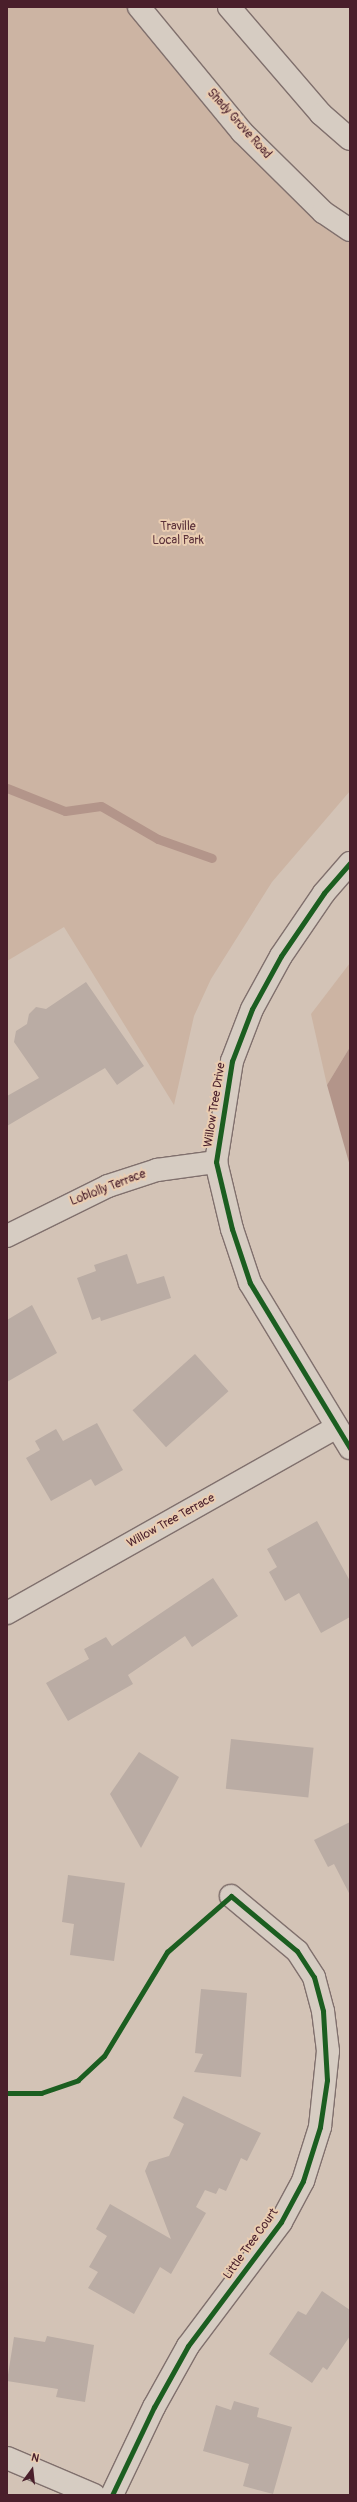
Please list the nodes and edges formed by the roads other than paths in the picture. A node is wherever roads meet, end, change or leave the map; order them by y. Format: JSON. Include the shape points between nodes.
{"nodes":[{"id":1,"x":138,"y":7,"type":"edge"},
{"id":2,"x":229,"y":7,"type":"edge"},
{"id":3,"x":350,"y":139,"type":"edge"},
{"id":4,"x":350,"y":230,"type":"edge"},
{"id":5,"x":350,"y":862,"type":"edge"},
{"id":6,"x":216,"y":1162,"type":"junction"},
{"id":7,"x":7,"y":1236,"type":"edge"},
{"id":8,"x":335,"y":1428,"type":"junction"},
{"id":9,"x":350,"y":1448,"type":"edge"},
{"id":10,"x":7,"y":1613,"type":"edge"},
{"id":11,"x":231,"y":1896,"type":"dead end"},
{"id":12,"x":7,"y":2458,"type":"edge"},
{"id":13,"x":94,"y":2495,"type":"edge"},
{"id":14,"x":112,"y":2495,"type":"edge"}],
"edges":[{"from":1,"to":4,"type":"street","name":"Shady Grove Road","via":[[242,132],[323,212]]},
{"from":2,"to":3,"type":"street","via":[[322,114]]},
{"from":5,"to":6,"type":"street","name":"Willow Tree Drive","via":[[324,892],[281,956],[252,1009],[232,1061]]},
{"from":6,"to":7,"type":"street","name":"Loblolly Terrace","via":[[156,1170],[108,1186]]},
{"from":6,"to":8,"type":"street","name":"Willow Tree Drive","via":[[232,1229],[250,1283]]},
{"from":8,"to":9,"type":"street","name":"Willow Tree Drive"},
{"from":8,"to":10,"type":"street","name":"Willow Tree Terrace"},
{"from":11,"to":14,"type":"street","name":"Little Tree Court","via":[[297,1951],[314,1977],[323,2010],[328,2051],[320,2127],[303,2182],[281,2222],[188,2346],[154,2406]]},
{"from":12,"to":13,"type":"street"}]}
